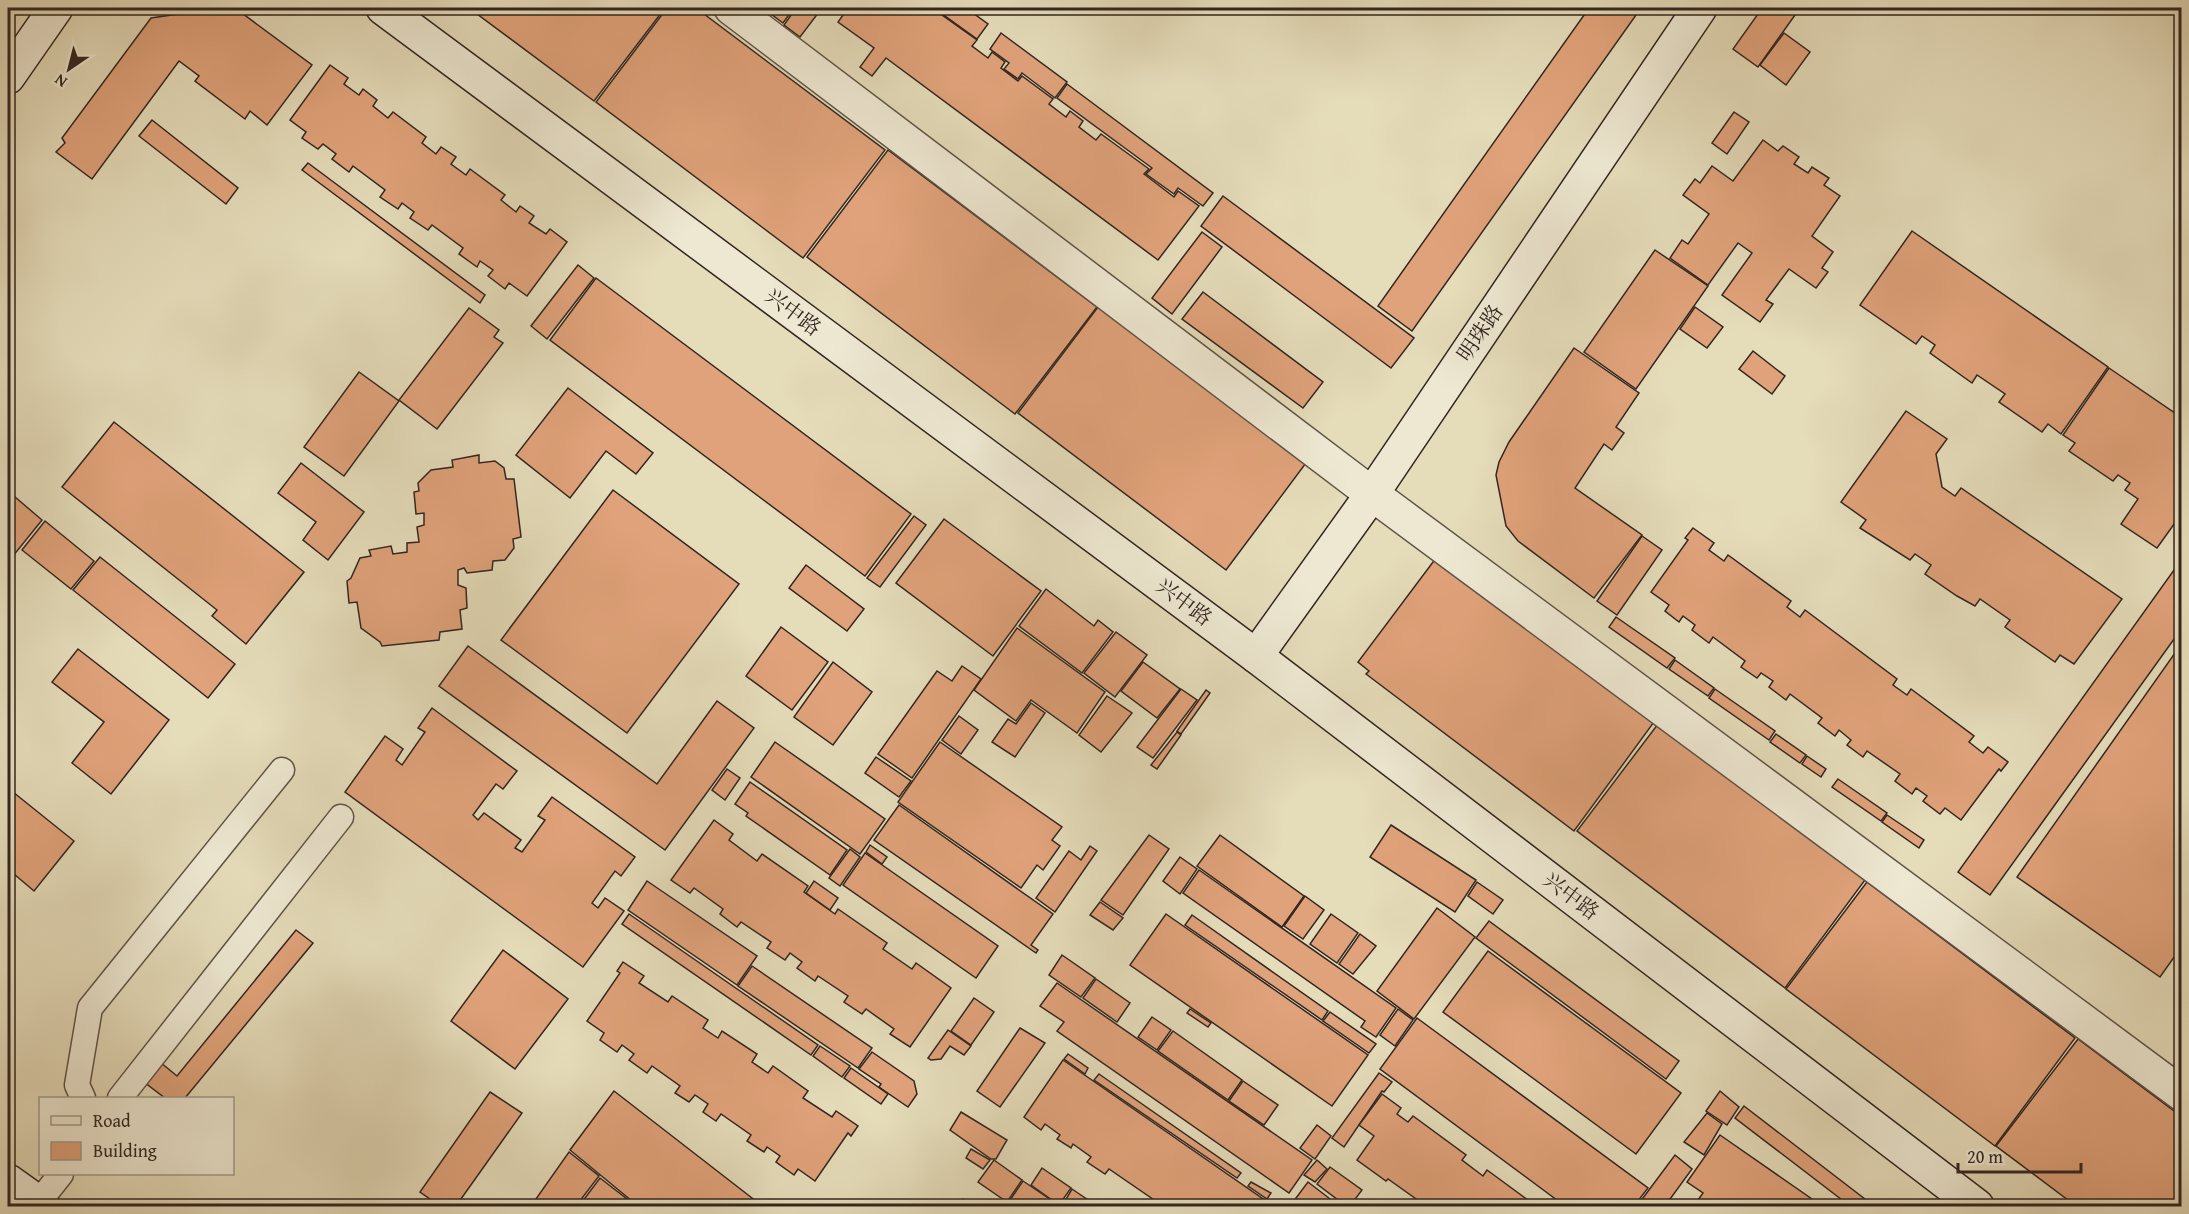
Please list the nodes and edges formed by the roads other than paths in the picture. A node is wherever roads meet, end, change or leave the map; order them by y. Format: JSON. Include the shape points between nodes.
{"nodes":[{"id":1,"x":56,"y":8,"type":"edge"},
{"id":2,"x":383,"y":8,"type":"edge"},
{"id":3,"x":730,"y":8,"type":"edge"},
{"id":4,"x":1700,"y":8,"type":"edge"},
{"id":5,"x":8,"y":77,"type":"edge"},
{"id":6,"x":1372,"y":494,"type":"junction"},
{"id":7,"x":1256,"y":656,"type":"junction"},
{"id":8,"x":282,"y":770,"type":"dead end"},
{"id":9,"x":341,"y":817,"type":"dead end"},
{"id":10,"x":2181,"y":1094,"type":"edge"},
{"id":11,"x":82,"y":1097,"type":"edge"},
{"id":12,"x":121,"y":1097,"type":"edge"},
{"id":13,"x":60,"y":1175,"type":"edge"},
{"id":14,"x":8,"y":1181,"type":"edge"},
{"id":15,"x":41,"y":1205,"type":"edge"},
{"id":16,"x":1977,"y":1206,"type":"edge"}],
"edges":[{"from":1,"to":5,"type":"street"},
{"from":2,"to":7,"type":"street","name":"兴中路"},
{"from":3,"to":6,"type":"street"},
{"from":4,"to":6,"type":"street","name":"明珠路"},
{"from":6,"to":7,"type":"street","name":"明珠路"},
{"from":6,"to":10,"type":"street"},
{"from":7,"to":16,"type":"street","name":"兴中路"},
{"from":8,"to":11,"type":"lane","via":[[90,1008],[77,1085]]},
{"from":9,"to":12,"type":"lane"},
{"from":13,"to":15,"type":"lane"},
{"from":14,"to":15,"type":"street"}]}
